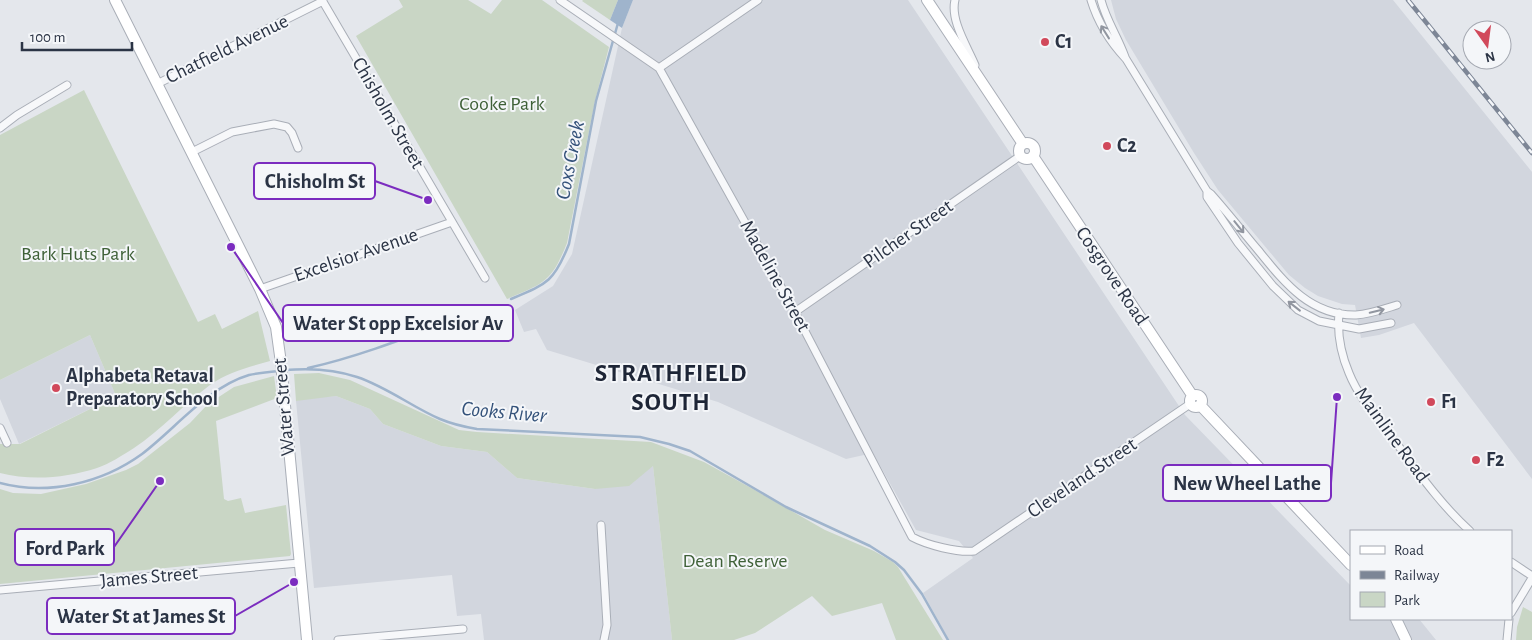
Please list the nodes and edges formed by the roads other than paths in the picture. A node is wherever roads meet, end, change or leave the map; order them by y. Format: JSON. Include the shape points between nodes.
{"nodes":[{"id":1,"x":115,"y":0,"type":"edge"},
{"id":2,"x":560,"y":0,"type":"edge"},
{"id":3,"x":758,"y":0,"type":"edge"},
{"id":4,"x":927,"y":0,"type":"edge"},
{"id":5,"x":955,"y":0,"type":"edge"},
{"id":6,"x":1091,"y":0,"type":"edge"},
{"id":7,"x":1101,"y":0,"type":"edge"},
{"id":8,"x":323,"y":1,"type":"edge"},
{"id":9,"x":1126,"y":59,"type":"junction"},
{"id":10,"x":658,"y":68,"type":"junction"},
{"id":11,"x":981,"y":79,"type":"junction"},
{"id":12,"x":157,"y":84,"type":"junction"},
{"id":13,"x":67,"y":85,"type":"dead end"},
{"id":14,"x":2,"y":124,"type":"edge"},
{"id":15,"x":1023,"y":144,"type":"junction"},
{"id":16,"x":298,"y":148,"type":"dead end"},
{"id":17,"x":192,"y":152,"type":"junction"},
{"id":18,"x":1020,"y":156,"type":"junction"},
{"id":19,"x":1033,"y":156,"type":"junction"},
{"id":20,"x":1207,"y":191,"type":"junction"},
{"id":21,"x":452,"y":222,"type":"junction"},
{"id":22,"x":485,"y":278,"type":"dead end"},
{"id":23,"x":260,"y":288,"type":"junction"},
{"id":24,"x":1397,"y":305,"type":"dead end"},
{"id":25,"x":795,"y":312,"type":"junction"},
{"id":26,"x":1339,"y":313,"type":"junction"},
{"id":27,"x":1391,"y":323,"type":"dead end"},
{"id":28,"x":1338,"y":325,"type":"junction"},
{"id":29,"x":1194,"y":402,"type":"junction"},
{"id":30,"x":0,"y":428,"type":"edge"},
{"id":31,"x":7,"y":443,"type":"dead end"},
{"id":32,"x":601,"y":525,"type":"dead end"},
{"id":33,"x":1469,"y":530,"type":"edge"},
{"id":34,"x":974,"y":551,"type":"joint"},
{"id":35,"x":299,"y":563,"type":"junction"},
{"id":36,"x":1512,"y":563,"type":"edge"},
{"id":37,"x":1350,"y":564,"type":"edge"},
{"id":38,"x":1532,"y":577,"type":"edge"},
{"id":39,"x":0,"y":590,"type":"edge"},
{"id":40,"x":1512,"y":611,"type":"edge"},
{"id":41,"x":1396,"y":620,"type":"edge"},
{"id":42,"x":1509,"y":620,"type":"edge"},
{"id":43,"x":462,"y":629,"type":"dead end"},
{"id":44,"x":307,"y":640,"type":"edge"},
{"id":45,"x":338,"y":640,"type":"edge"},
{"id":46,"x":604,"y":640,"type":"edge"},
{"id":47,"x":1406,"y":640,"type":"edge"},
{"id":48,"x":1507,"y":640,"type":"edge"}],
"edges":[{"from":1,"to":12,"type":"main road","name":"Water Street"},
{"from":2,"to":10,"type":"street","name":"Madeline Street"},
{"from":3,"to":10,"type":"street"},
{"from":4,"to":11,"type":"main road"},
{"from":5,"to":11,"type":"street","via":[[954,19]]},
{"from":9,"to":6,"type":"street","one_way":true,"via":[[1099,23]]},
{"from":7,"to":9,"type":"street"},
{"from":8,"to":12,"type":"street","name":"Chatfield Avenue"},
{"from":8,"to":21,"type":"street","name":"Chisholm Street"},
{"from":9,"to":20,"type":"street"},
{"from":10,"to":25,"type":"street","name":"Madeline Street"},
{"from":11,"to":15,"type":"main road"},
{"from":12,"to":17,"type":"main road","name":"Water Street"},
{"from":13,"to":14,"type":"street"},
{"from":15,"to":18,"type":"main road"},
{"from":15,"to":19,"type":"main road","via":[[1033,145]]},
{"from":16,"to":17,"type":"street","via":[[287,127],[274,124],[232,132]]},
{"from":17,"to":23,"type":"main road","name":"Water Street"},
{"from":18,"to":19,"type":"main road","via":[[1026,159]]},
{"from":18,"to":25,"type":"street","name":"Pilcher Street"},
{"from":19,"to":29,"type":"main road","name":"Cosgrove Road"},
{"from":20,"to":26,"type":"street","one_way":true,"via":[[1294,292],[1324,309]]},
{"from":28,"to":20,"type":"street","one_way":true,"via":[[1319,321],[1298,310],[1272,286],[1238,243],[1207,197]]},
{"from":21,"to":22,"type":"street","name":"Chisholm Street"},
{"from":21,"to":23,"type":"street","name":"Excelsior Avenue"},
{"from":23,"to":35,"type":"main road","name":"Water Street","via":[[275,321],[281,363]]},
{"from":26,"to":24,"type":"street","one_way":true,"via":[[1356,315]]},
{"from":25,"to":34,"type":"street","name":"Madeline Street","via":[[912,537],[961,552]]},
{"from":26,"to":28,"type":"street","name":"Mainline Road"},
{"from":27,"to":28,"type":"street","via":[[1359,329]]},
{"from":28,"to":33,"type":"street","name":"Mainline Road","via":[[1344,360],[1361,396],[1442,502]]},
{"from":29,"to":34,"type":"street","name":"Cleveland Street"},
{"from":29,"to":37,"type":"main road","name":"Cosgrove Road"},
{"from":30,"to":31,"type":"street"},
{"from":32,"to":46,"type":"street","via":[[607,624]]},
{"from":35,"to":39,"type":"street","name":"James Street"},
{"from":35,"to":44,"type":"main road","name":"Water Street"},
{"from":36,"to":38,"type":"street"},
{"from":38,"to":40,"type":"street"},
{"from":41,"to":47,"type":"main road"},
{"from":42,"to":48,"type":"street"},
{"from":43,"to":45,"type":"street"}]}
